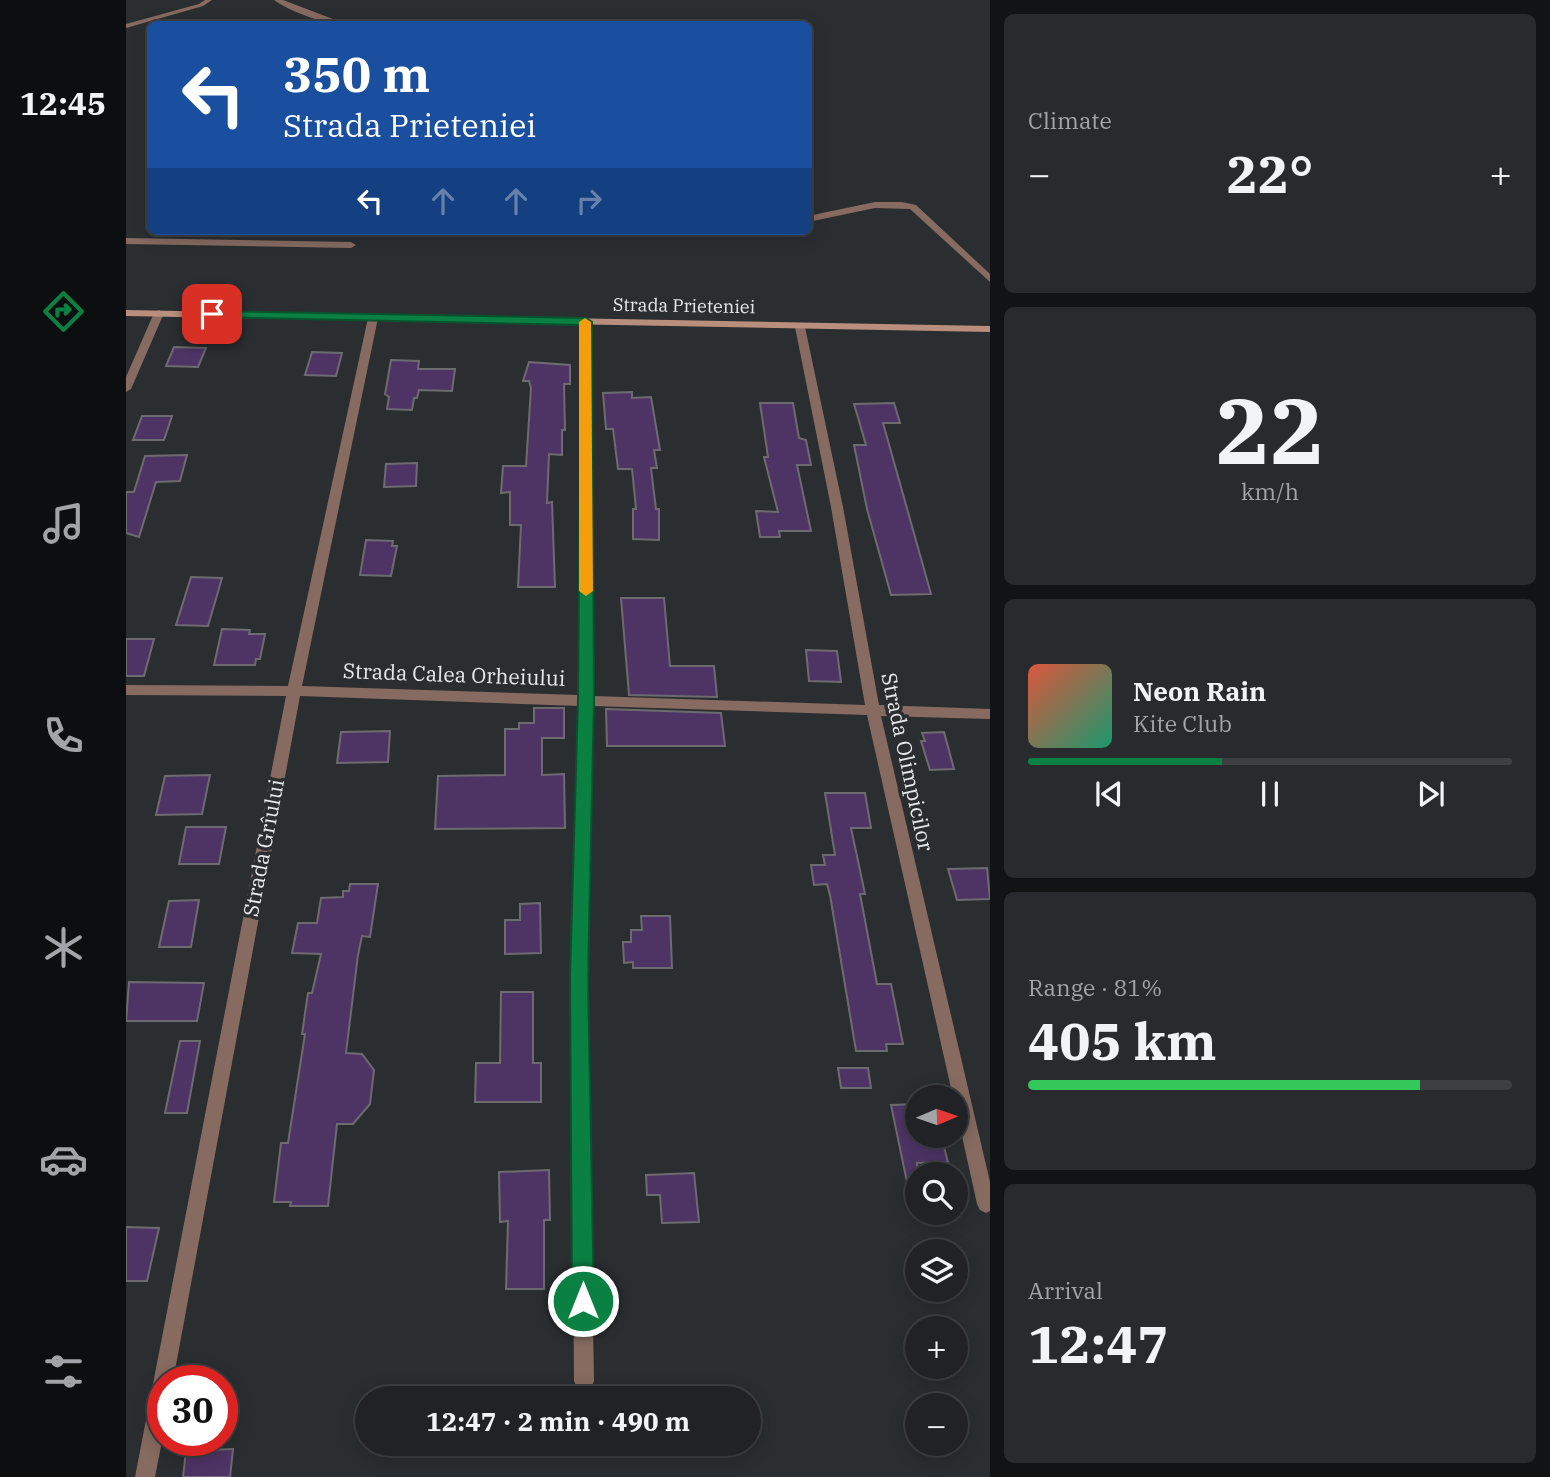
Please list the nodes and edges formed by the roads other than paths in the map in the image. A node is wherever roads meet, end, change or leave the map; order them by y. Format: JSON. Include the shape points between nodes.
{"nodes":[{"id":1,"x":209,"y":0,"type":"edge"},
{"id":2,"x":278,"y":0,"type":"edge"},
{"id":3,"x":333,"y":21,"type":"edge"},
{"id":4,"x":126,"y":26,"type":"edge"},
{"id":5,"x":812,"y":218,"type":"edge"},
{"id":6,"x":126,"y":241,"type":"edge"},
{"id":7,"x":351,"y":245,"type":"dead end"},
{"id":8,"x":990,"y":279,"type":"edge"},
{"id":9,"x":126,"y":313,"type":"edge"},
{"id":10,"x":159,"y":313,"type":"junction"},
{"id":11,"x":373,"y":318,"type":"junction"},
{"id":12,"x":586,"y":322,"type":"junction"},
{"id":13,"x":800,"y":327,"type":"junction"},
{"id":14,"x":990,"y":329,"type":"edge"},
{"id":15,"x":126,"y":389,"type":"edge"},
{"id":16,"x":126,"y":690,"type":"edge"},
{"id":17,"x":294,"y":691,"type":"junction"},
{"id":18,"x":586,"y":700,"type":"junction"},
{"id":19,"x":873,"y":710,"type":"junction"},
{"id":20,"x":990,"y":714,"type":"edge"},
{"id":21,"x":986,"y":1204,"type":"dead end"},
{"id":22,"x":166,"y":1365,"type":"edge"},
{"id":23,"x":584,"y":1381,"type":"dead end"},
{"id":24,"x":149,"y":1456,"type":"edge"},
{"id":25,"x":145,"y":1477,"type":"edge"}],
"edges":[{"from":1,"to":4,"type":"lane"},
{"from":2,"to":3,"type":"street"},
{"from":5,"to":8,"type":"street","via":[[890,203],[913,207]]},
{"from":6,"to":7,"type":"street"},
{"from":9,"to":10,"type":"street","name":"Strada Prieteniei"},
{"from":10,"to":11,"type":"street","name":"Strada Prieteniei"},
{"from":10,"to":15,"type":"street"},
{"from":11,"to":12,"type":"street","name":"Strada Prieteniei"},
{"from":11,"to":17,"type":"street","name":"Strada Grîului"},
{"from":12,"to":13,"type":"street","name":"Strada Prieteniei"},
{"from":12,"to":18,"type":"street"},
{"from":13,"to":14,"type":"street","name":"Strada Prieteniei"},
{"from":13,"to":19,"type":"street","name":"Strada Olimpicilor"},
{"from":16,"to":17,"type":"street","name":"Strada Calea Orheiului"},
{"from":17,"to":18,"type":"street","name":"Strada Calea Orheiului"},
{"from":17,"to":22,"type":"street","name":"Strada Grîului"},
{"from":18,"to":19,"type":"street","name":"Strada Calea Orheiului"},
{"from":18,"to":23,"type":"street","via":[[579,978]]},
{"from":19,"to":20,"type":"street","name":"Strada Calea Orheiului"},
{"from":19,"to":21,"type":"street","name":"Strada Olimpicilor"},
{"from":24,"to":25,"type":"street","name":"Strada Grîului"}]}
